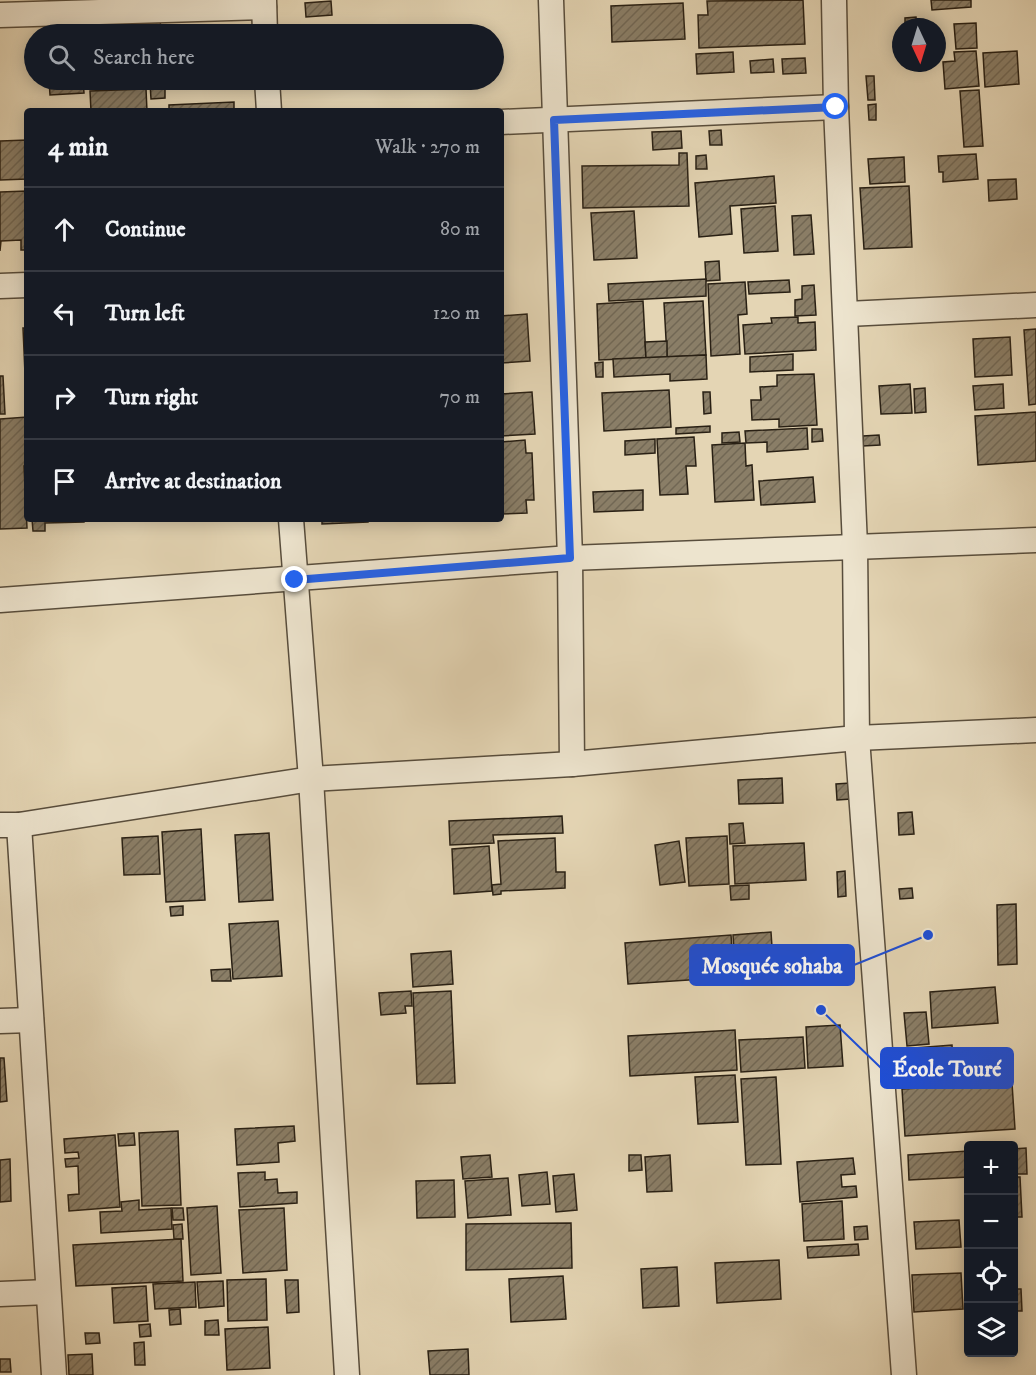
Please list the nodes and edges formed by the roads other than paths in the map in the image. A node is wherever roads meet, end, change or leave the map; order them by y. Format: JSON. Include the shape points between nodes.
{"nodes":[{"id":1,"x":551,"y":0,"type":"edge"},
{"id":2,"x":834,"y":0,"type":"edge"},
{"id":3,"x":264,"y":3,"type":"edge"},
{"id":4,"x":0,"y":15,"type":"edge"},
{"id":5,"x":265,"y":24,"type":"edge"},
{"id":6,"x":268,"y":90,"type":"edge"},
{"id":7,"x":836,"y":107,"type":"junction"},
{"id":8,"x":269,"y":108,"type":"edge"},
{"id":9,"x":554,"y":120,"type":"junction"},
{"id":10,"x":504,"y":122,"type":"edge"},
{"id":11,"x":24,"y":285,"type":"edge"},
{"id":12,"x":0,"y":286,"type":"edge"},
{"id":13,"x":1036,"y":305,"type":"edge"},
{"id":14,"x":847,"y":314,"type":"junction"},
{"id":15,"x":291,"y":522,"type":"edge"},
{"id":16,"x":1036,"y":540,"type":"edge"},
{"id":17,"x":855,"y":546,"type":"junction"},
{"id":18,"x":570,"y":558,"type":"junction"},
{"id":19,"x":295,"y":580,"type":"junction"},
{"id":20,"x":0,"y":600,"type":"edge"},
{"id":21,"x":1036,"y":730,"type":"edge"},
{"id":22,"x":857,"y":738,"type":"junction"},
{"id":23,"x":572,"y":764,"type":"junction"},
{"id":24,"x":310,"y":779,"type":"junction"},
{"id":25,"x":10,"y":825,"type":"edge"},
{"id":26,"x":31,"y":1020,"type":"junction"},
{"id":27,"x":0,"y":1021,"type":"edge"},
{"id":28,"x":48,"y":1292,"type":"junction"},
{"id":29,"x":0,"y":1294,"type":"edge"},
{"id":30,"x":54,"y":1375,"type":"edge"},
{"id":31,"x":347,"y":1375,"type":"edge"},
{"id":32,"x":904,"y":1375,"type":"edge"}],
"edges":[{"from":1,"to":9,"type":"street"},
{"from":2,"to":7,"type":"street"},
{"from":3,"to":4,"type":"street"},
{"from":3,"to":5,"type":"street"},
{"from":6,"to":8,"type":"street"},
{"from":7,"to":9,"type":"street"},
{"from":7,"to":14,"type":"street"},
{"from":9,"to":10,"type":"street"},
{"from":9,"to":18,"type":"street"},
{"from":11,"to":12,"type":"street"},
{"from":13,"to":14,"type":"street"},
{"from":14,"to":17,"type":"street"},
{"from":15,"to":19,"type":"street"},
{"from":16,"to":17,"type":"street"},
{"from":17,"to":18,"type":"street"},
{"from":17,"to":22,"type":"street"},
{"from":18,"to":19,"type":"street"},
{"from":18,"to":23,"type":"street"},
{"from":19,"to":20,"type":"street"},
{"from":19,"to":24,"type":"street"},
{"from":21,"to":22,"type":"street"},
{"from":22,"to":23,"type":"street"},
{"from":22,"to":32,"type":"street"},
{"from":23,"to":24,"type":"street"},
{"from":24,"to":25,"type":"street"},
{"from":24,"to":31,"type":"street"},
{"from":25,"to":26,"type":"street"},
{"from":26,"to":27,"type":"street"},
{"from":26,"to":28,"type":"street"},
{"from":28,"to":29,"type":"street"},
{"from":28,"to":30,"type":"street"}]}
